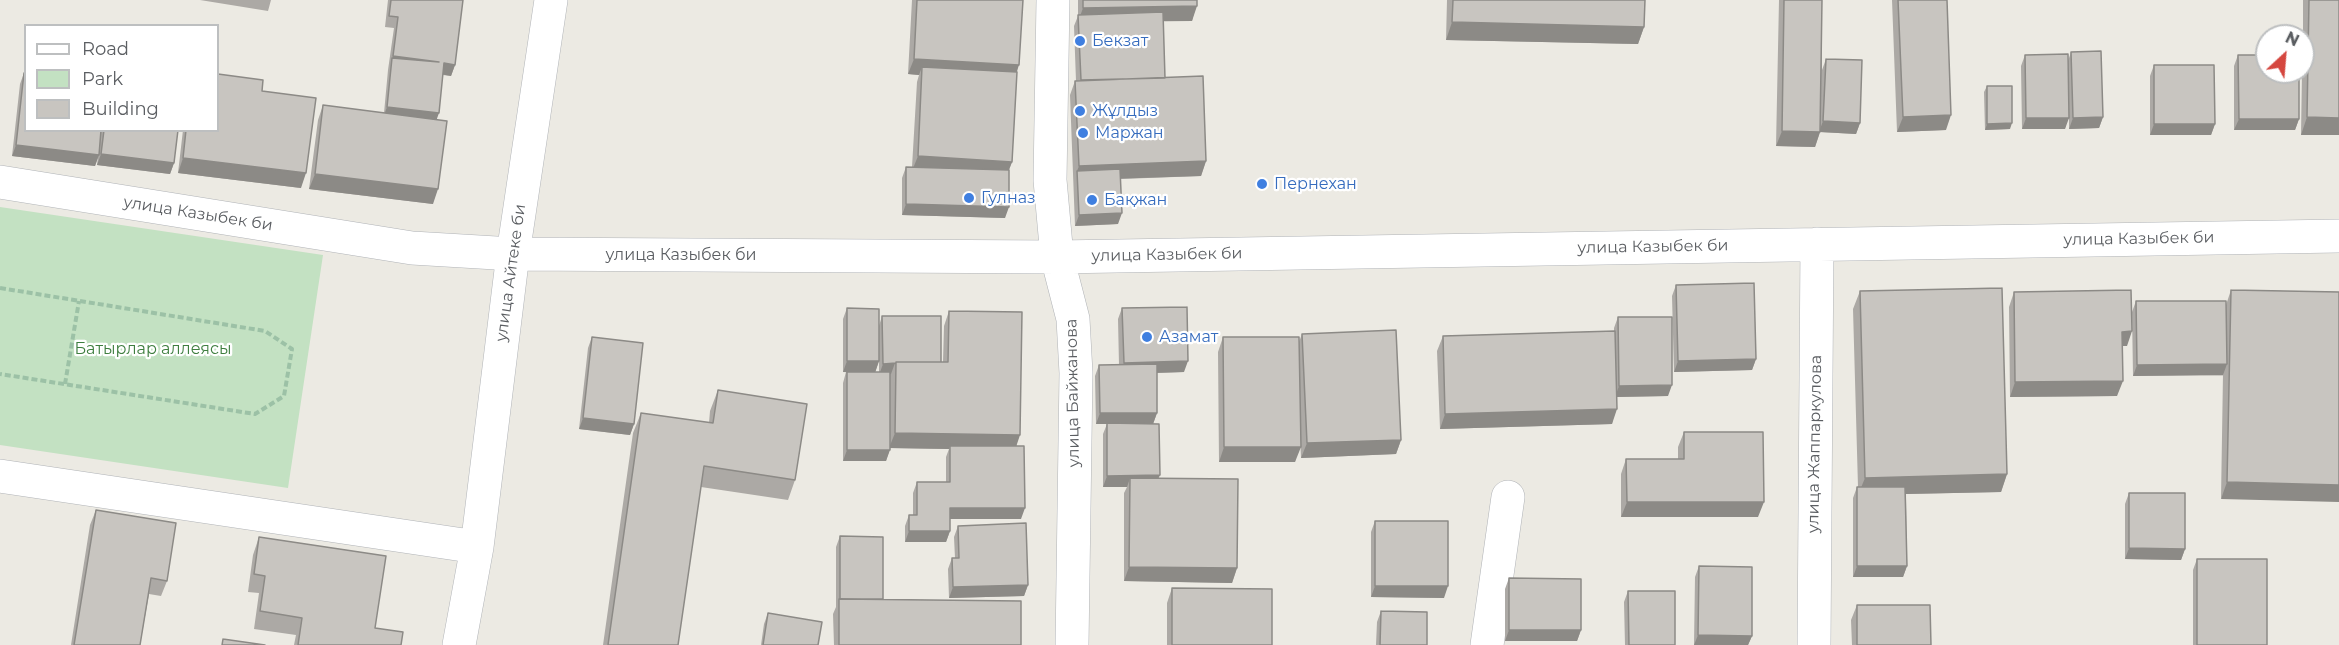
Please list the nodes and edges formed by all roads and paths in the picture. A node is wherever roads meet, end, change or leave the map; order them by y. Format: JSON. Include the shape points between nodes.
{"nodes":[{"id":1,"x":551,"y":0,"type":"edge"},
{"id":2,"x":1053,"y":0,"type":"edge"},
{"id":3,"x":0,"y":182,"type":"edge"},
{"id":4,"x":2339,"y":236,"type":"edge"},
{"id":5,"x":1817,"y":244,"type":"junction"},
{"id":6,"x":513,"y":254,"type":"junction"},
{"id":7,"x":1057,"y":256,"type":"junction"},
{"id":8,"x":0,"y":288,"type":"edge"},
{"id":9,"x":79,"y":301,"type":"junction"},
{"id":10,"x":0,"y":374,"type":"edge"},
{"id":11,"x":65,"y":384,"type":"junction"},
{"id":12,"x":0,"y":476,"type":"edge"},
{"id":13,"x":1508,"y":497,"type":"dead end"},
{"id":14,"x":477,"y":547,"type":"junction"},
{"id":15,"x":459,"y":645,"type":"edge"},
{"id":16,"x":1072,"y":645,"type":"edge"},
{"id":17,"x":1487,"y":645,"type":"edge"},
{"id":18,"x":1814,"y":645,"type":"edge"}],
"edges":[{"from":1,"to":6,"type":"street","name":"улица Айтеке би"},
{"from":2,"to":7,"type":"street","name":"улица Байжанова","via":[[1050,180]]},
{"from":3,"to":6,"type":"street","name":"улица Казыбек би","via":[[412,248]]},
{"from":4,"to":5,"type":"street","name":"улица Казыбек би"},
{"from":5,"to":7,"type":"street","name":"улица Казыбек би"},
{"from":5,"to":18,"type":"street","name":"улица Жаппаркулова"},
{"from":6,"to":7,"type":"street","name":"улица Казыбек би"},
{"from":6,"to":14,"type":"street","name":"улица Айтеке би"},
{"from":7,"to":16,"type":"street","name":"улица Байжанова","via":[[1073,319],[1076,373]]},
{"from":8,"to":9,"type":"path"},
{"from":9,"to":11,"type":"path"},
{"from":9,"to":11,"type":"path","via":[[265,331],[292,350],[284,396],[255,414]]},
{"from":10,"to":11,"type":"path"},
{"from":12,"to":14,"type":"street"},
{"from":13,"to":17,"type":"street"},
{"from":14,"to":15,"type":"street","name":"улица Айтеке би"}]}
